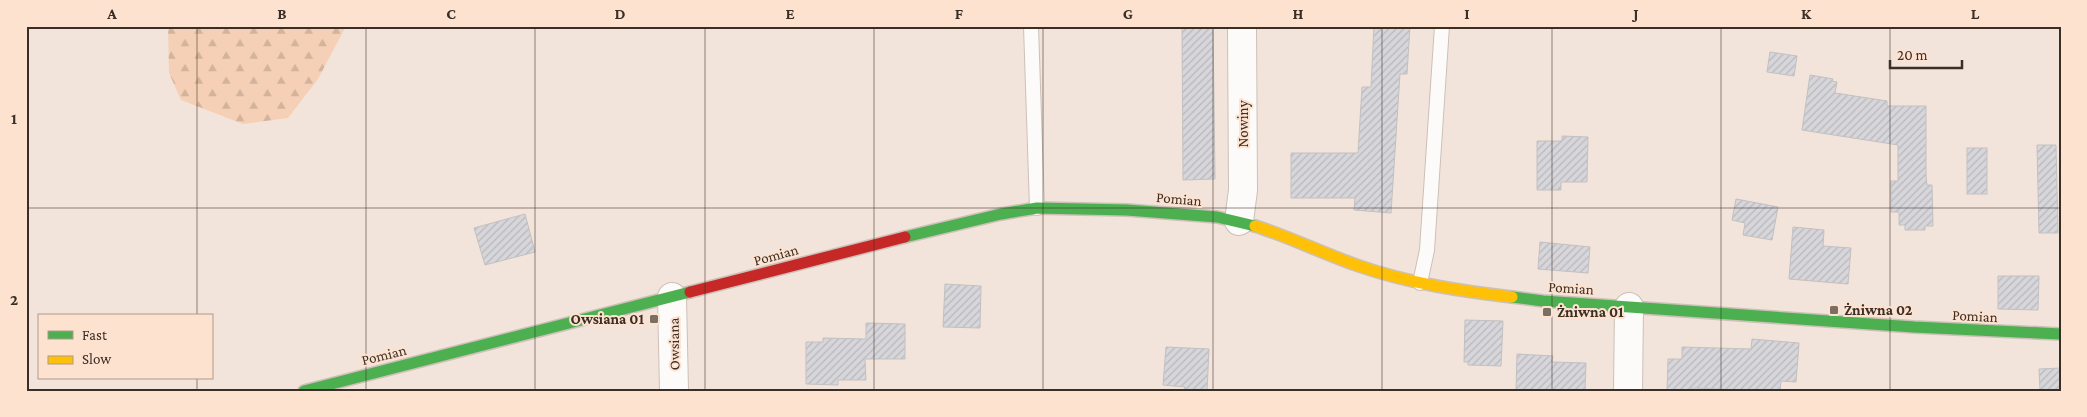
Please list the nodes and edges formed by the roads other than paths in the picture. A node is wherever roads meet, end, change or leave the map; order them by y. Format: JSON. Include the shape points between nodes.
{"nodes":[{"id":1,"x":1031,"y":26,"type":"edge"},
{"id":2,"x":1242,"y":26,"type":"edge"},
{"id":3,"x":1442,"y":26,"type":"edge"},
{"id":4,"x":1037,"y":208,"type":"junction"},
{"id":5,"x":1239,"y":221,"type":"junction"},
{"id":6,"x":1420,"y":283,"type":"junction"},
{"id":7,"x":672,"y":298,"type":"junction"},
{"id":8,"x":1629,"y":307,"type":"junction"},
{"id":9,"x":2061,"y":334,"type":"edge"},
{"id":10,"x":304,"y":391,"type":"edge"},
{"id":11,"x":674,"y":391,"type":"edge"},
{"id":12,"x":1628,"y":391,"type":"edge"}],
"edges":[{"from":1,"to":4,"type":"lane"},
{"from":2,"to":5,"type":"street","name":"Nowiny","via":[[1243,190]]},
{"from":3,"to":6,"type":"lane","via":[[1427,250]]},
{"from":4,"to":5,"type":"street","name":"Pomian","via":[[1126,210]]},
{"from":4,"to":7,"type":"street","name":"Pomian","via":[[900,238]]},
{"from":5,"to":6,"type":"street","name":"Pomian","via":[[1359,266]]},
{"from":6,"to":8,"type":"street","name":"Pomian","via":[[1544,301]]},
{"from":7,"to":10,"type":"street","name":"Pomian"},
{"from":7,"to":11,"type":"street","name":"Owsiana"},
{"from":8,"to":9,"type":"street","name":"Pomian","via":[[1914,328]]},
{"from":8,"to":12,"type":"street"}]}
